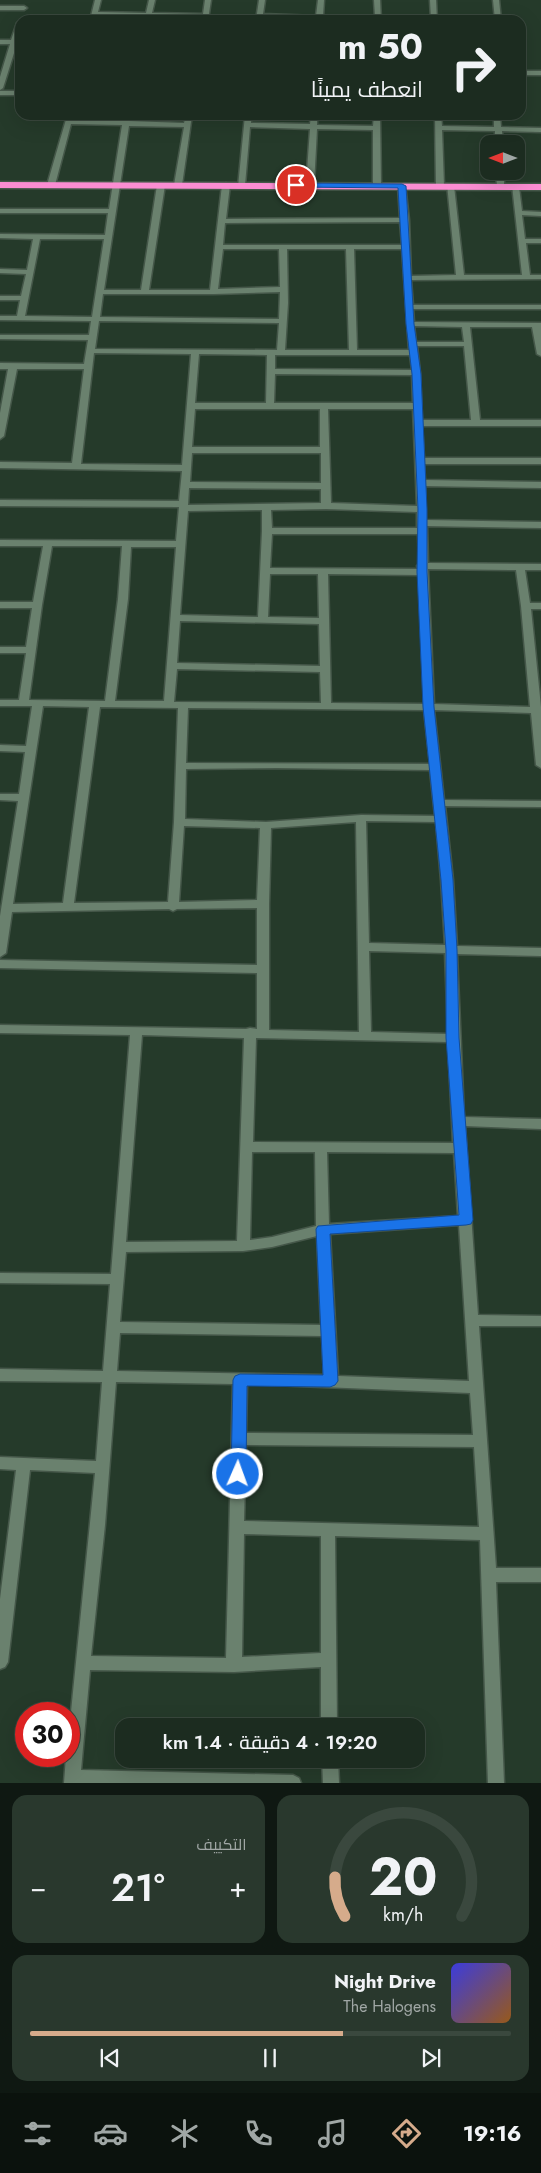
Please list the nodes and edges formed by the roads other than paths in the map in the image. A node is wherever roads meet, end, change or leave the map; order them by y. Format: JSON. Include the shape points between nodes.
{"nodes":[{"id":1,"x":27,"y":0,"type":"edge"},
{"id":2,"x":98,"y":0,"type":"edge"},
{"id":3,"x":152,"y":0,"type":"edge"},
{"id":4,"x":208,"y":0,"type":"edge"},
{"id":5,"x":262,"y":0,"type":"edge"},
{"id":6,"x":320,"y":0,"type":"edge"},
{"id":7,"x":377,"y":0,"type":"edge"},
{"id":8,"x":433,"y":0,"type":"edge"},
{"id":9,"x":496,"y":0,"type":"edge"},
{"id":10,"x":0,"y":8,"type":"edge"},
{"id":11,"x":24,"y":8,"type":"junction"},
{"id":12,"x":22,"y":15,"type":"edge"},
{"id":13,"x":94,"y":15,"type":"edge"},
{"id":14,"x":149,"y":15,"type":"edge"},
{"id":15,"x":206,"y":15,"type":"edge"},
{"id":16,"x":260,"y":15,"type":"edge"},
{"id":17,"x":320,"y":15,"type":"edge"},
{"id":18,"x":378,"y":15,"type":"edge"},
{"id":19,"x":434,"y":15,"type":"edge"},
{"id":20,"x":498,"y":15,"type":"edge"},
{"id":21,"x":15,"y":40,"type":"edge"},
{"id":22,"x":0,"y":42,"type":"edge"},
{"id":23,"x":15,"y":47,"type":"edge"},
{"id":24,"x":526,"y":73,"type":"edge"},
{"id":25,"x":541,"y":73,"type":"edge"},
{"id":26,"x":1,"y":83,"type":"edge"},
{"id":27,"x":0,"y":93,"type":"edge"},
{"id":28,"x":15,"y":93,"type":"edge"},
{"id":29,"x":69,"y":120,"type":"edge"},
{"id":30,"x":83,"y":120,"type":"edge"},
{"id":31,"x":126,"y":120,"type":"edge"},
{"id":32,"x":188,"y":120,"type":"edge"},
{"id":33,"x":248,"y":120,"type":"edge"},
{"id":34,"x":314,"y":120,"type":"edge"},
{"id":35,"x":377,"y":120,"type":"edge"},
{"id":36,"x":438,"y":120,"type":"edge"},
{"id":37,"x":497,"y":120,"type":"edge"},
{"id":38,"x":125,"y":123,"type":"junction"},
{"id":39,"x":187,"y":125,"type":"junction"},
{"id":40,"x":247,"y":125,"type":"junction"},
{"id":41,"x":313,"y":126,"type":"junction"},
{"id":42,"x":376,"y":128,"type":"junction"},
{"id":43,"x":439,"y":128,"type":"junction"},
{"id":44,"x":498,"y":129,"type":"junction"},
{"id":45,"x":541,"y":130,"type":"edge"},
{"id":46,"x":498,"y":135,"type":"edge"},
{"id":47,"x":501,"y":180,"type":"edge"},
{"id":48,"x":52,"y":184,"type":"junction"},
{"id":49,"x":116,"y":184,"type":"junction"},
{"id":50,"x":0,"y":185,"type":"edge"},
{"id":51,"x":161,"y":185,"type":"junction"},
{"id":52,"x":178,"y":185,"type":"junction"},
{"id":53,"x":226,"y":185,"type":"junction"},
{"id":54,"x":240,"y":185,"type":"junction"},
{"id":55,"x":310,"y":185,"type":"junction"},
{"id":56,"x":377,"y":186,"type":"junction"},
{"id":57,"x":402,"y":186,"type":"junction"},
{"id":58,"x":445,"y":186,"type":"junction"},
{"id":59,"x":501,"y":187,"type":"junction"},
{"id":60,"x":515,"y":187,"type":"junction"},
{"id":61,"x":541,"y":188,"type":"edge"},
{"id":62,"x":0,"y":211,"type":"edge"},
{"id":63,"x":111,"y":211,"type":"junction"},
{"id":64,"x":520,"y":214,"type":"junction"},
{"id":65,"x":541,"y":214,"type":"edge"},
{"id":66,"x":405,"y":220,"type":"junction"},
{"id":67,"x":222,"y":221,"type":"junction"},
{"id":68,"x":0,"y":236,"type":"edge"},
{"id":69,"x":37,"y":236,"type":"junction"},
{"id":70,"x":107,"y":237,"type":"junction"},
{"id":71,"x":523,"y":241,"type":"junction"},
{"id":72,"x":541,"y":241,"type":"edge"},
{"id":73,"x":283,"y":247,"type":"junction"},
{"id":74,"x":350,"y":247,"type":"junction"},
{"id":75,"x":406,"y":247,"type":"junction"},
{"id":76,"x":220,"y":248,"type":"junction"},
{"id":77,"x":0,"y":271,"type":"edge"},
{"id":78,"x":31,"y":272,"type":"junction"},
{"id":79,"x":526,"y":277,"type":"junction"},
{"id":80,"x":541,"y":277,"type":"edge"},
{"id":81,"x":408,"y":278,"type":"junction"},
{"id":82,"x":460,"y":278,"type":"junction"},
{"id":83,"x":284,"y":289,"type":"junction"},
{"id":84,"x":100,"y":292,"type":"junction"},
{"id":85,"x":145,"y":292,"type":"junction"},
{"id":86,"x":214,"y":292,"type":"junction"},
{"id":87,"x":0,"y":298,"type":"edge"},
{"id":88,"x":26,"y":298,"type":"junction"},
{"id":89,"x":410,"y":307,"type":"junction"},
{"id":90,"x":541,"y":307,"type":"edge"},
{"id":91,"x":0,"y":318,"type":"edge"},
{"id":92,"x":21,"y":318,"type":"junction"},
{"id":93,"x":96,"y":320,"type":"junction"},
{"id":94,"x":283,"y":321,"type":"junction"},
{"id":95,"x":410,"y":324,"type":"junction"},
{"id":96,"x":466,"y":325,"type":"junction"},
{"id":97,"x":539,"y":325,"type":"edge"},
{"id":98,"x":0,"y":338,"type":"edge"},
{"id":99,"x":92,"y":338,"type":"junction"},
{"id":100,"x":468,"y":344,"type":"junction"},
{"id":101,"x":540,"y":344,"type":"edge"},
{"id":102,"x":414,"y":348,"type":"junction"},
{"id":103,"x":91,"y":351,"type":"junction"},
{"id":104,"x":195,"y":351,"type":"junction"},
{"id":105,"x":271,"y":351,"type":"junction"},
{"id":106,"x":281,"y":351,"type":"junction"},
{"id":107,"x":353,"y":351,"type":"junction"},
{"id":108,"x":541,"y":354,"type":"edge"},
{"id":109,"x":0,"y":366,"type":"edge"},
{"id":110,"x":13,"y":366,"type":"junction"},
{"id":111,"x":88,"y":367,"type":"junction"},
{"id":112,"x":272,"y":371,"type":"junction"},
{"id":113,"x":416,"y":374,"type":"junction"},
{"id":114,"x":270,"y":405,"type":"junction"},
{"id":115,"x":324,"y":405,"type":"junction"},
{"id":116,"x":192,"y":406,"type":"junction"},
{"id":117,"x":418,"y":406,"type":"junction"},
{"id":118,"x":2,"y":409,"type":"edge"},
{"id":119,"x":418,"y":423,"type":"junction"},
{"id":120,"x":476,"y":423,"type":"junction"},
{"id":121,"x":541,"y":423,"type":"edge"},
{"id":122,"x":0,"y":436,"type":"edge"},
{"id":123,"x":189,"y":450,"type":"junction"},
{"id":124,"x":324,"y":450,"type":"junction"},
{"id":125,"x":420,"y":461,"type":"junction"},
{"id":126,"x":541,"y":461,"type":"edge"},
{"id":127,"x":0,"y":465,"type":"edge"},
{"id":128,"x":76,"y":465,"type":"junction"},
{"id":129,"x":187,"y":468,"type":"junction"},
{"id":130,"x":421,"y":483,"type":"junction"},
{"id":131,"x":186,"y":485,"type":"junction"},
{"id":132,"x":541,"y":485,"type":"edge"},
{"id":133,"x":325,"y":486,"type":"junction"},
{"id":134,"x":0,"y":504,"type":"edge"},
{"id":135,"x":184,"y":506,"type":"junction"},
{"id":136,"x":326,"y":506,"type":"junction"},
{"id":137,"x":266,"y":507,"type":"junction"},
{"id":138,"x":422,"y":509,"type":"junction"},
{"id":139,"x":541,"y":525,"type":"edge"},
{"id":140,"x":422,"y":527,"type":"junction"},
{"id":141,"x":267,"y":531,"type":"junction"},
{"id":142,"x":0,"y":543,"type":"edge"},
{"id":143,"x":127,"y":543,"type":"junction"},
{"id":144,"x":48,"y":544,"type":"junction"},
{"id":145,"x":181,"y":544,"type":"junction"},
{"id":146,"x":520,"y":567,"type":"junction"},
{"id":147,"x":541,"y":567,"type":"edge"},
{"id":148,"x":422,"y":569,"type":"junction"},
{"id":149,"x":323,"y":571,"type":"junction"},
{"id":150,"x":266,"y":572,"type":"junction"},
{"id":151,"x":0,"y":605,"type":"edge"},
{"id":152,"x":37,"y":605,"type":"junction"},
{"id":153,"x":526,"y":606,"type":"junction"},
{"id":154,"x":541,"y":606,"type":"edge"},
{"id":155,"x":175,"y":618,"type":"junction"},
{"id":156,"x":263,"y":620,"type":"junction"},
{"id":157,"x":323,"y":621,"type":"junction"},
{"id":158,"x":0,"y":650,"type":"edge"},
{"id":159,"x":30,"y":650,"type":"junction"},
{"id":160,"x":536,"y":653,"type":"edge"},
{"id":161,"x":172,"y":666,"type":"junction"},
{"id":162,"x":325,"y":669,"type":"junction"},
{"id":163,"x":0,"y":703,"type":"edge"},
{"id":164,"x":24,"y":703,"type":"junction"},
{"id":165,"x":38,"y":703,"type":"junction"},
{"id":166,"x":95,"y":704,"type":"junction"},
{"id":167,"x":110,"y":704,"type":"junction"},
{"id":168,"x":169,"y":704,"type":"junction"},
{"id":169,"x":183,"y":704,"type":"junction"},
{"id":170,"x":326,"y":707,"type":"junction"},
{"id":171,"x":429,"y":707,"type":"junction"},
{"id":172,"x":538,"y":710,"type":"edge"},
{"id":173,"x":0,"y":748,"type":"edge"},
{"id":174,"x":31,"y":749,"type":"junction"},
{"id":175,"x":541,"y":765,"type":"edge"},
{"id":176,"x":182,"y":766,"type":"junction"},
{"id":177,"x":435,"y":767,"type":"junction"},
{"id":178,"x":0,"y":797,"type":"edge"},
{"id":179,"x":23,"y":798,"type":"junction"},
{"id":180,"x":438,"y":804,"type":"junction"},
{"id":181,"x":541,"y":804,"type":"edge"},
{"id":182,"x":360,"y":818,"type":"junction"},
{"id":183,"x":440,"y":819,"type":"junction"},
{"id":184,"x":179,"y":822,"type":"junction"},
{"id":185,"x":266,"y":825,"type":"junction"},
{"id":186,"x":263,"y":904,"type":"junction"},
{"id":187,"x":68,"y":907,"type":"junction"},
{"id":188,"x":173,"y":907,"type":"junction"},
{"id":189,"x":8,"y":908,"type":"junction"},
{"id":190,"x":364,"y":948,"type":"junction"},
{"id":191,"x":451,"y":950,"type":"junction"},
{"id":192,"x":541,"y":952,"type":"edge"},
{"id":193,"x":0,"y":953,"type":"edge"},
{"id":194,"x":0,"y":964,"type":"edge"},
{"id":195,"x":264,"y":969,"type":"junction"},
{"id":196,"x":0,"y":1028,"type":"edge"},
{"id":197,"x":136,"y":1030,"type":"junction"},
{"id":198,"x":256,"y":1032,"type":"junction"},
{"id":199,"x":365,"y":1036,"type":"junction"},
{"id":200,"x":452,"y":1038,"type":"junction"},
{"id":201,"x":459,"y":1121,"type":"junction"},
{"id":202,"x":541,"y":1124,"type":"edge"},
{"id":203,"x":246,"y":1147,"type":"junction"},
{"id":204,"x":321,"y":1147,"type":"junction"},
{"id":205,"x":461,"y":1148,"type":"junction"},
{"id":206,"x":466,"y":1220,"type":"junction"},
{"id":207,"x":323,"y":1229,"type":"junction"},
{"id":208,"x":243,"y":1246,"type":"junction"},
{"id":209,"x":121,"y":1247,"type":"junction"},
{"id":210,"x":0,"y":1278,"type":"edge"},
{"id":211,"x":117,"y":1279,"type":"junction"},
{"id":212,"x":471,"y":1320,"type":"junction"},
{"id":213,"x":541,"y":1322,"type":"edge"},
{"id":214,"x":114,"y":1328,"type":"junction"},
{"id":215,"x":329,"y":1331,"type":"junction"},
{"id":216,"x":0,"y":1374,"type":"edge"},
{"id":217,"x":110,"y":1377,"type":"junction"},
{"id":218,"x":240,"y":1380,"type":"junction"},
{"id":219,"x":330,"y":1381,"type":"junction"},
{"id":220,"x":475,"y":1387,"type":"junction"},
{"id":221,"x":240,"y":1439,"type":"junction"},
{"id":222,"x":481,"y":1440,"type":"junction"},
{"id":223,"x":0,"y":1463,"type":"edge"},
{"id":224,"x":24,"y":1464,"type":"junction"},
{"id":225,"x":102,"y":1467,"type":"junction"},
{"id":226,"x":237,"y":1527,"type":"junction"},
{"id":227,"x":328,"y":1531,"type":"junction"},
{"id":228,"x":487,"y":1534,"type":"junction"},
{"id":229,"x":489,"y":1575,"type":"junction"},
{"id":230,"x":541,"y":1575,"type":"edge"},
{"id":231,"x":328,"y":1659,"type":"junction"},
{"id":232,"x":0,"y":1662,"type":"edge"},
{"id":233,"x":83,"y":1663,"type":"junction"},
{"id":234,"x":234,"y":1665,"type":"junction"},
{"id":235,"x":329,"y":1718,"type":"edge"},
{"id":236,"x":330,"y":1768,"type":"edge"},
{"id":237,"x":73,"y":1780,"type":"edge"},
{"id":238,"x":293,"y":1783,"type":"edge"},
{"id":239,"x":331,"y":1783,"type":"edge"},
{"id":240,"x":496,"y":1783,"type":"edge"}],
"edges":[{"from":1,"to":11,"type":"street"},
{"from":2,"to":13,"type":"street"},
{"from":3,"to":14,"type":"street"},
{"from":4,"to":15,"type":"street"},
{"from":5,"to":16,"type":"street"},
{"from":6,"to":17,"type":"street"},
{"from":7,"to":18,"type":"street"},
{"from":8,"to":19,"type":"street"},
{"from":9,"to":20,"type":"street"},
{"from":10,"to":11,"type":"street"},
{"from":11,"to":12,"type":"street"},
{"from":21,"to":22,"type":"street"},
{"from":23,"to":26,"type":"street"},
{"from":24,"to":25,"type":"street"},
{"from":27,"to":28,"type":"street"},
{"from":29,"to":48,"type":"street"},
{"from":30,"to":38,"type":"street"},
{"from":31,"to":38,"type":"street"},
{"from":32,"to":39,"type":"street"},
{"from":33,"to":40,"type":"street"},
{"from":34,"to":41,"type":"street"},
{"from":35,"to":42,"type":"street"},
{"from":36,"to":43,"type":"street"},
{"from":37,"to":44,"type":"street"},
{"from":38,"to":39,"type":"street"},
{"from":38,"to":49,"type":"street"},
{"from":39,"to":52,"type":"street"},
{"from":40,"to":41,"type":"street"},
{"from":40,"to":54,"type":"street"},
{"from":41,"to":42,"type":"street"},
{"from":41,"to":55,"type":"street"},
{"from":42,"to":56,"type":"street"},
{"from":43,"to":44,"type":"street"},
{"from":43,"to":58,"type":"street"},
{"from":44,"to":45,"type":"street"},
{"from":44,"to":46,"type":"street"},
{"from":47,"to":59,"type":"street"},
{"from":48,"to":49,"type":"highway"},
{"from":48,"to":50,"type":"highway"},
{"from":49,"to":51,"type":"highway"},
{"from":49,"to":63,"type":"street"},
{"from":51,"to":52,"type":"highway"},
{"from":51,"to":85,"type":"street"},
{"from":52,"to":53,"type":"highway"},
{"from":53,"to":54,"type":"highway"},
{"from":53,"to":67,"type":"street"},
{"from":54,"to":55,"type":"highway"},
{"from":55,"to":56,"type":"highway"},
{"from":56,"to":57,"type":"highway"},
{"from":57,"to":58,"type":"highway"},
{"from":57,"to":66,"type":"street"},
{"from":58,"to":59,"type":"highway"},
{"from":58,"to":82,"type":"street"},
{"from":59,"to":60,"type":"highway"},
{"from":60,"to":61,"type":"highway"},
{"from":60,"to":64,"type":"street"},
{"from":62,"to":63,"type":"street"},
{"from":63,"to":70,"type":"street"},
{"from":64,"to":65,"type":"street"},
{"from":64,"to":71,"type":"street"},
{"from":66,"to":67,"type":"street"},
{"from":66,"to":75,"type":"street"},
{"from":67,"to":76,"type":"street"},
{"from":68,"to":69,"type":"street"},
{"from":69,"to":70,"type":"street"},
{"from":69,"to":78,"type":"street"},
{"from":70,"to":84,"type":"street"},
{"from":71,"to":72,"type":"street"},
{"from":71,"to":79,"type":"street"},
{"from":73,"to":74,"type":"street"},
{"from":73,"to":76,"type":"street"},
{"from":73,"to":83,"type":"street"},
{"from":74,"to":75,"type":"street"},
{"from":74,"to":107,"type":"street"},
{"from":75,"to":81,"type":"street"},
{"from":76,"to":86,"type":"street"},
{"from":77,"to":78,"type":"street"},
{"from":78,"to":88,"type":"street"},
{"from":79,"to":80,"type":"street"},
{"from":79,"to":82,"type":"street"},
{"from":81,"to":82,"type":"street"},
{"from":81,"to":89,"type":"street"},
{"from":83,"to":86,"type":"street"},
{"from":83,"to":94,"type":"street"},
{"from":84,"to":85,"type":"street"},
{"from":84,"to":93,"type":"street"},
{"from":85,"to":86,"type":"street"},
{"from":87,"to":88,"type":"street"},
{"from":88,"to":92,"type":"street"},
{"from":89,"to":90,"type":"street"},
{"from":89,"to":95,"type":"street"},
{"from":91,"to":92,"type":"street"},
{"from":92,"to":93,"type":"street"},
{"from":93,"to":94,"type":"street"},
{"from":93,"to":99,"type":"street"},
{"from":94,"to":106,"type":"street"},
{"from":95,"to":96,"type":"street"},
{"from":95,"to":102,"type":"street"},
{"from":96,"to":97,"type":"street"},
{"from":96,"to":100,"type":"street"},
{"from":97,"to":101,"type":"street"},
{"from":98,"to":99,"type":"street"},
{"from":99,"to":103,"type":"street"},
{"from":100,"to":102,"type":"street"},
{"from":100,"to":120,"type":"street"},
{"from":101,"to":108,"type":"street"},
{"from":102,"to":107,"type":"street"},
{"from":102,"to":113,"type":"street"},
{"from":103,"to":104,"type":"street"},
{"from":103,"to":111,"type":"street"},
{"from":104,"to":105,"type":"street"},
{"from":104,"to":116,"type":"street"},
{"from":105,"to":106,"type":"street"},
{"from":105,"to":112,"type":"street"},
{"from":106,"to":107,"type":"street"},
{"from":109,"to":110,"type":"street"},
{"from":110,"to":111,"type":"street"},
{"from":110,"to":118,"type":"street"},
{"from":111,"to":128,"type":"street"},
{"from":112,"to":113,"type":"street"},
{"from":112,"to":114,"type":"street"},
{"from":113,"to":117,"type":"street"},
{"from":114,"to":115,"type":"street"},
{"from":114,"to":116,"type":"street"},
{"from":115,"to":117,"type":"street"},
{"from":115,"to":124,"type":"street"},
{"from":116,"to":123,"type":"street"},
{"from":117,"to":119,"type":"street"},
{"from":118,"to":122,"type":"street"},
{"from":119,"to":120,"type":"street"},
{"from":119,"to":125,"type":"street"},
{"from":120,"to":121,"type":"street"},
{"from":123,"to":124,"type":"street"},
{"from":123,"to":129,"type":"street"},
{"from":124,"to":133,"type":"street"},
{"from":125,"to":126,"type":"street"},
{"from":125,"to":130,"type":"street"},
{"from":127,"to":128,"type":"street"},
{"from":128,"to":129,"type":"street"},
{"from":129,"to":131,"type":"street"},
{"from":130,"to":132,"type":"street"},
{"from":130,"to":138,"type":"street"},
{"from":131,"to":133,"type":"street"},
{"from":131,"to":135,"type":"street"},
{"from":133,"to":136,"type":"street"},
{"from":134,"to":135,"type":"street"},
{"from":135,"to":137,"type":"street"},
{"from":135,"to":145,"type":"street"},
{"from":136,"to":137,"type":"street"},
{"from":136,"to":138,"type":"street"},
{"from":137,"to":141,"type":"street"},
{"from":138,"to":140,"type":"street"},
{"from":139,"to":140,"type":"street"},
{"from":140,"to":141,"type":"street"},
{"from":140,"to":148,"type":"street"},
{"from":141,"to":150,"type":"street"},
{"from":142,"to":144,"type":"street"},
{"from":143,"to":144,"type":"street"},
{"from":143,"to":145,"type":"street"},
{"from":143,"to":167,"type":"street"},
{"from":144,"to":152,"type":"street"},
{"from":145,"to":155,"type":"street"},
{"from":146,"to":147,"type":"street"},
{"from":146,"to":148,"type":"street"},
{"from":146,"to":153,"type":"street"},
{"from":148,"to":149,"type":"street"},
{"from":148,"to":171,"type":"street"},
{"from":149,"to":150,"type":"street"},
{"from":149,"to":157,"type":"street"},
{"from":150,"to":156,"type":"street"},
{"from":151,"to":152,"type":"street"},
{"from":152,"to":159,"type":"street"},
{"from":153,"to":154,"type":"street"},
{"from":153,"to":160,"type":"street"},
{"from":155,"to":156,"type":"street"},
{"from":155,"to":161,"type":"street"},
{"from":156,"to":157,"type":"street"},
{"from":157,"to":162,"type":"street"},
{"from":158,"to":159,"type":"street"},
{"from":159,"to":164,"type":"street"},
{"from":160,"to":172,"type":"street"},
{"from":161,"to":162,"type":"street"},
{"from":161,"to":168,"type":"street"},
{"from":162,"to":170,"type":"street"},
{"from":163,"to":164,"type":"street"},
{"from":164,"to":165,"type":"street"},
{"from":165,"to":166,"type":"street"},
{"from":165,"to":174,"type":"street"},
{"from":166,"to":167,"type":"street"},
{"from":166,"to":187,"type":"street"},
{"from":167,"to":168,"type":"street"},
{"from":168,"to":169,"type":"street"},
{"from":169,"to":170,"type":"street"},
{"from":169,"to":176,"type":"street"},
{"from":170,"to":171,"type":"street"},
{"from":171,"to":172,"type":"street"},
{"from":171,"to":177,"type":"street"},
{"from":172,"to":175,"type":"street"},
{"from":173,"to":174,"type":"street"},
{"from":174,"to":179,"type":"street"},
{"from":176,"to":177,"type":"street"},
{"from":176,"to":184,"type":"street"},
{"from":177,"to":180,"type":"street"},
{"from":178,"to":179,"type":"street"},
{"from":179,"to":189,"type":"street"},
{"from":180,"to":181,"type":"street"},
{"from":180,"to":183,"type":"street"},
{"from":182,"to":183,"type":"street"},
{"from":182,"to":185,"type":"street"},
{"from":182,"to":190,"type":"street"},
{"from":183,"to":191,"type":"street"},
{"from":184,"to":185,"type":"street"},
{"from":184,"to":188,"type":"street"},
{"from":185,"to":186,"type":"street"},
{"from":186,"to":188,"type":"street"},
{"from":186,"to":195,"type":"street"},
{"from":187,"to":188,"type":"street"},
{"from":187,"to":189,"type":"street"},
{"from":189,"to":193,"type":"street"},
{"from":190,"to":191,"type":"street"},
{"from":190,"to":199,"type":"street"},
{"from":191,"to":192,"type":"street"},
{"from":191,"to":200,"type":"street"},
{"from":194,"to":195,"type":"street"},
{"from":195,"to":198,"type":"street"},
{"from":196,"to":197,"type":"street"},
{"from":197,"to":198,"type":"street"},
{"from":197,"to":209,"type":"street"},
{"from":198,"to":199,"type":"street"},
{"from":198,"to":203,"type":"street"},
{"from":199,"to":200,"type":"street"},
{"from":200,"to":201,"type":"street"},
{"from":201,"to":202,"type":"street"},
{"from":201,"to":205,"type":"street"},
{"from":203,"to":204,"type":"street"},
{"from":203,"to":208,"type":"street"},
{"from":204,"to":205,"type":"street"},
{"from":204,"to":207,"type":"street"},
{"from":205,"to":206,"type":"street"},
{"from":206,"to":207,"type":"street"},
{"from":206,"to":212,"type":"street"},
{"from":207,"to":208,"type":"street"},
{"from":207,"to":215,"type":"street"},
{"from":208,"to":209,"type":"street"},
{"from":209,"to":211,"type":"street"},
{"from":210,"to":211,"type":"street"},
{"from":211,"to":214,"type":"street"},
{"from":212,"to":213,"type":"street"},
{"from":212,"to":220,"type":"street"},
{"from":214,"to":215,"type":"street"},
{"from":214,"to":217,"type":"street"},
{"from":215,"to":219,"type":"street"},
{"from":216,"to":217,"type":"street"},
{"from":217,"to":218,"type":"street"},
{"from":217,"to":225,"type":"street"},
{"from":218,"to":219,"type":"street"},
{"from":218,"to":221,"type":"street"},
{"from":219,"to":220,"type":"street"},
{"from":220,"to":222,"type":"street"},
{"from":221,"to":222,"type":"street"},
{"from":221,"to":226,"type":"street"},
{"from":222,"to":228,"type":"street"},
{"from":223,"to":224,"type":"street"},
{"from":224,"to":225,"type":"street"},
{"from":224,"to":232,"type":"street"},
{"from":225,"to":233,"type":"street"},
{"from":226,"to":227,"type":"street"},
{"from":226,"to":234,"type":"street"},
{"from":227,"to":228,"type":"street"},
{"from":227,"to":231,"type":"street"},
{"from":228,"to":229,"type":"street"},
{"from":229,"to":230,"type":"street"},
{"from":229,"to":240,"type":"street"},
{"from":231,"to":234,"type":"street"},
{"from":231,"to":235,"type":"street"},
{"from":233,"to":234,"type":"street"},
{"from":233,"to":237,"type":"street"},
{"from":236,"to":239,"type":"street"},
{"from":237,"to":238,"type":"street"}]}
